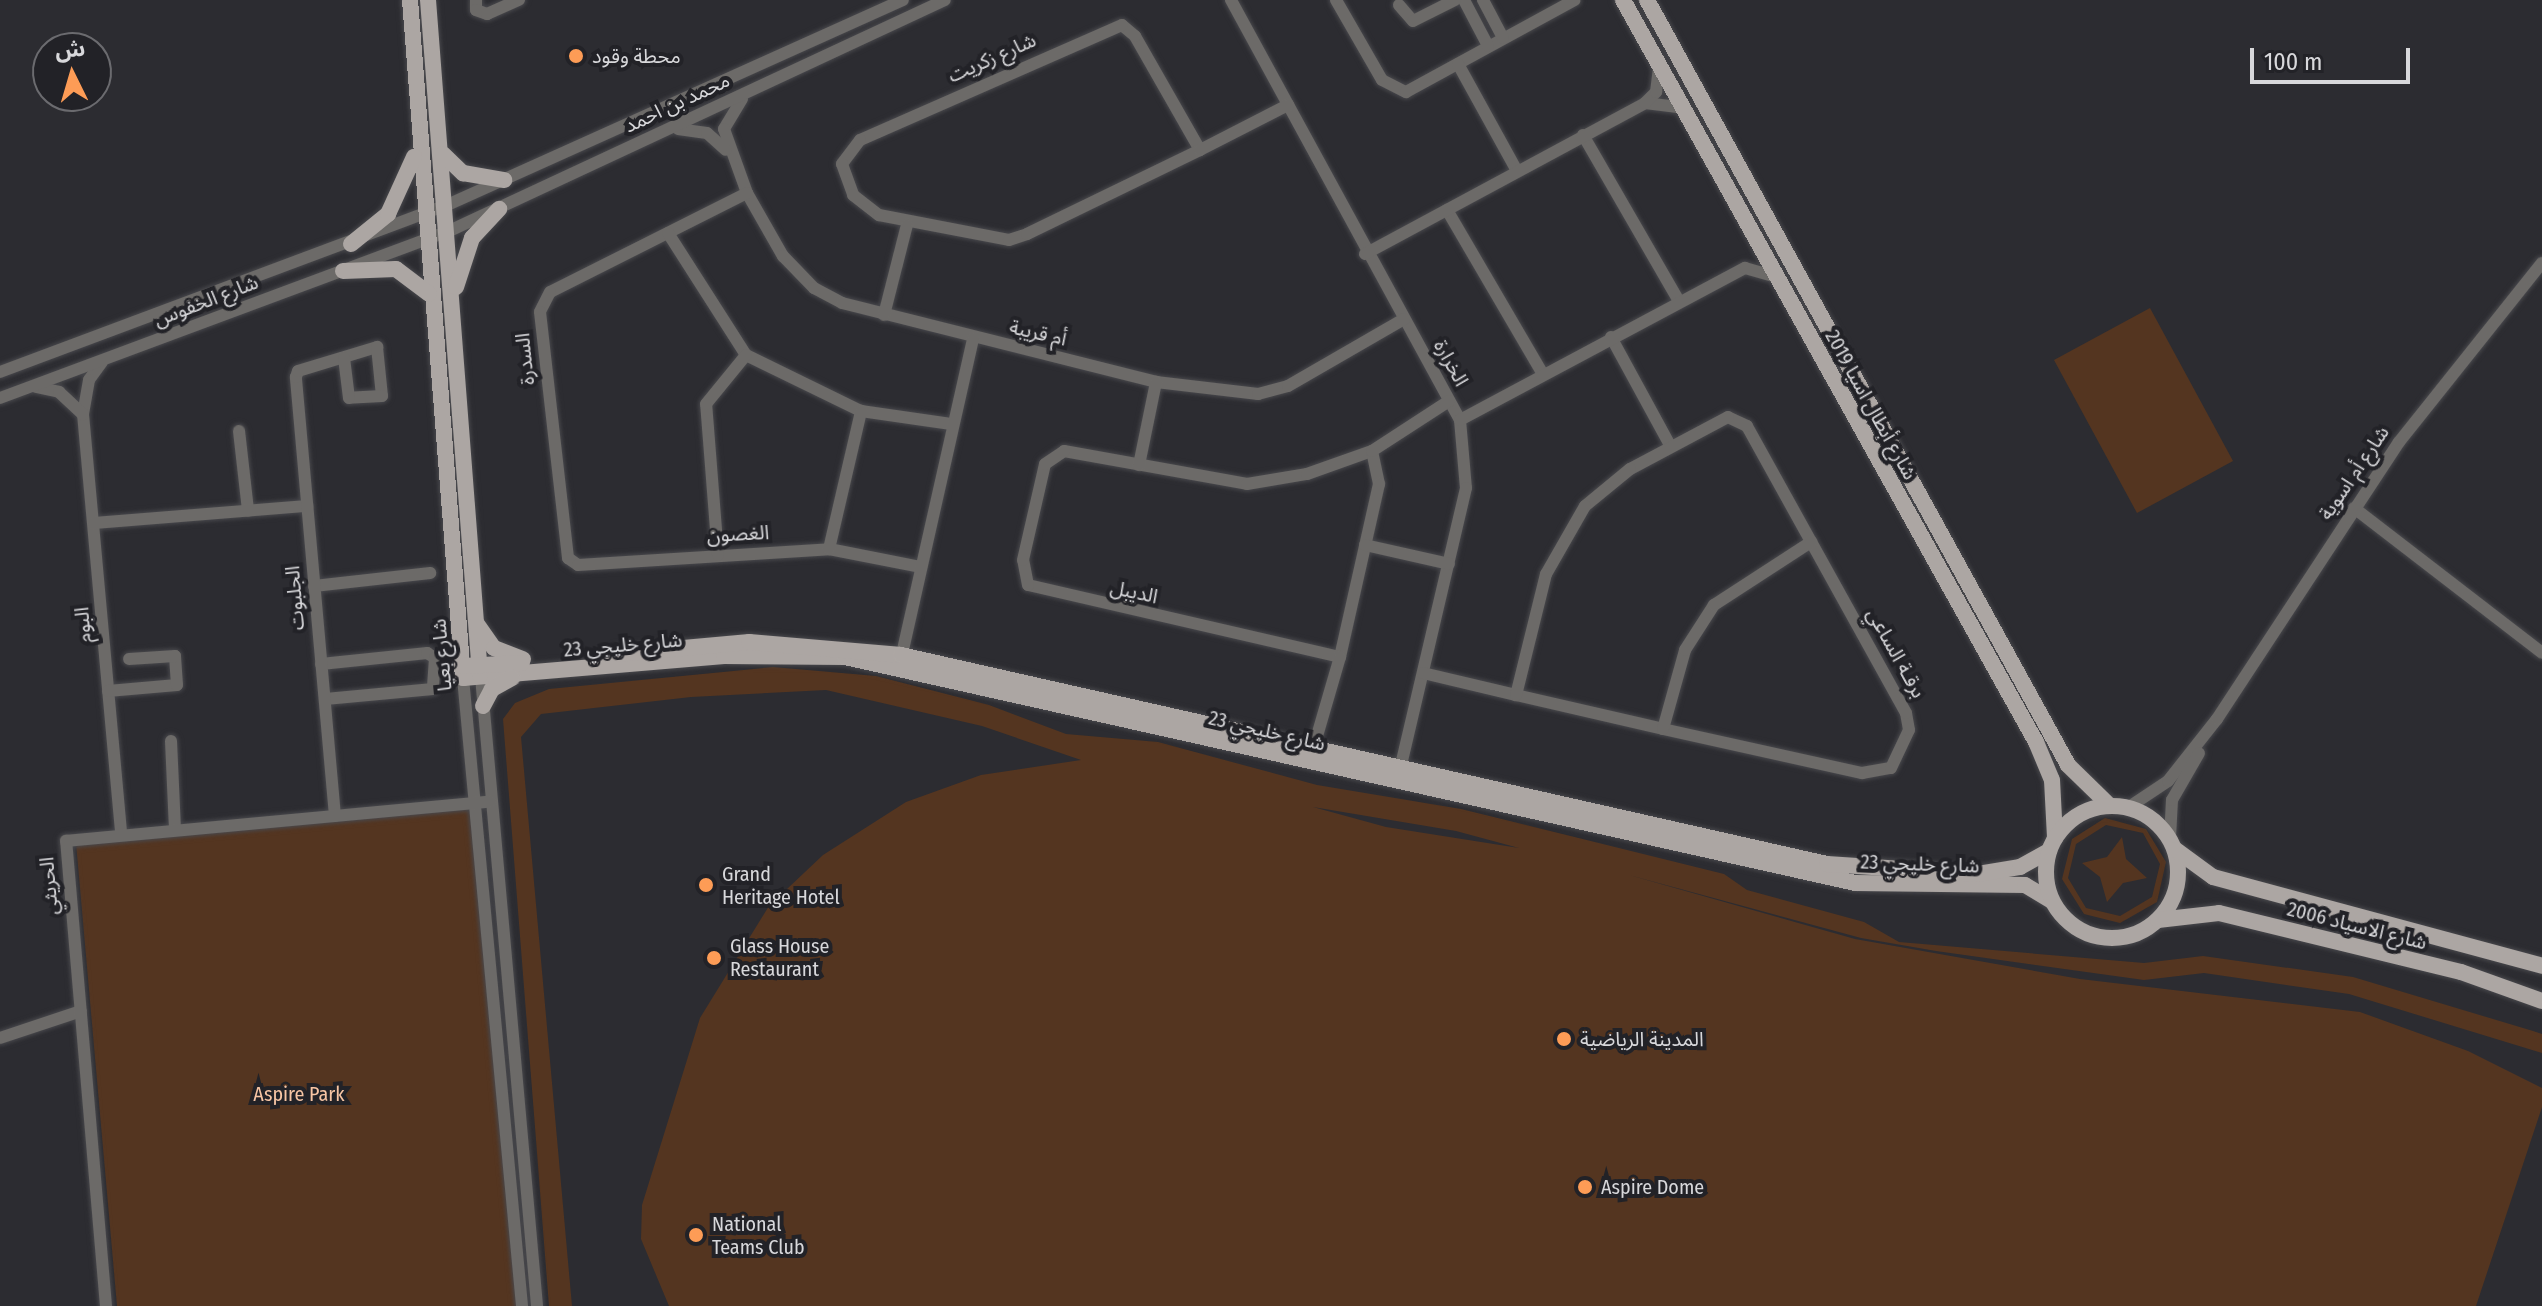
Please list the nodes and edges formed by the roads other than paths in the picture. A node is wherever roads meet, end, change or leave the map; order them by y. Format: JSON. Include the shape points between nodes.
{"nodes":[{"id":1,"x":410,"y":0,"type":"edge"},
{"id":2,"x":428,"y":0,"type":"edge"},
{"id":3,"x":476,"y":0,"type":"edge"},
{"id":4,"x":519,"y":0,"type":"edge"},
{"id":5,"x":903,"y":0,"type":"edge"},
{"id":6,"x":945,"y":0,"type":"edge"},
{"id":7,"x":1231,"y":0,"type":"edge"},
{"id":8,"x":1336,"y":0,"type":"edge"},
{"id":9,"x":1455,"y":0,"type":"edge"},
{"id":10,"x":1464,"y":0,"type":"edge"},
{"id":11,"x":1483,"y":0,"type":"edge"},
{"id":12,"x":1575,"y":0,"type":"edge"},
{"id":13,"x":1623,"y":0,"type":"edge"},
{"id":14,"x":1647,"y":0,"type":"edge"},
{"id":15,"x":1401,"y":2,"type":"edge"},
{"id":16,"x":1503,"y":38,"type":"junction"},
{"id":17,"x":1488,"y":46,"type":"junction"},
{"id":18,"x":1458,"y":64,"type":"junction"},
{"id":19,"x":1659,"y":65,"type":"junction"},
{"id":20,"x":749,"y":92,"type":"junction"},
{"id":21,"x":1645,"y":103,"type":"junction"},
{"id":22,"x":1288,"y":105,"type":"junction"},
{"id":23,"x":1684,"y":108,"type":"junction"},
{"id":24,"x":669,"y":130,"type":"junction"},
{"id":25,"x":418,"y":131,"type":"junction"},
{"id":26,"x":1583,"y":135,"type":"junction"},
{"id":27,"x":726,"y":150,"type":"junction"},
{"id":28,"x":1200,"y":150,"type":"junction"},
{"id":29,"x":443,"y":154,"type":"junction"},
{"id":30,"x":1517,"y":171,"type":"junction"},
{"id":31,"x":504,"y":180,"type":"junction"},
{"id":32,"x":747,"y":193,"type":"junction"},
{"id":33,"x":445,"y":206,"type":"junction"},
{"id":34,"x":499,"y":209,"type":"junction"},
{"id":35,"x":1447,"y":210,"type":"junction"},
{"id":36,"x":424,"y":215,"type":"junction"},
{"id":37,"x":907,"y":225,"type":"junction"},
{"id":38,"x":447,"y":232,"type":"junction"},
{"id":39,"x":668,"y":233,"type":"junction"},
{"id":40,"x":1755,"y":236,"type":"junction"},
{"id":41,"x":426,"y":240,"type":"junction"},
{"id":42,"x":351,"y":244,"type":"junction"},
{"id":43,"x":1365,"y":254,"type":"junction"},
{"id":44,"x":2542,"y":263,"type":"edge"},
{"id":45,"x":1745,"y":268,"type":"junction"},
{"id":46,"x":343,"y":271,"type":"junction"},
{"id":47,"x":1777,"y":277,"type":"junction"},
{"id":48,"x":429,"y":294,"type":"junction"},
{"id":49,"x":1679,"y":301,"type":"junction"},
{"id":50,"x":884,"y":315,"type":"junction"},
{"id":51,"x":451,"y":317,"type":"junction"},
{"id":52,"x":1404,"y":319,"type":"junction"},
{"id":53,"x":1611,"y":337,"type":"junction"},
{"id":54,"x":973,"y":338,"type":"junction"},
{"id":55,"x":746,"y":355,"type":"junction"},
{"id":56,"x":344,"y":358,"type":"junction"},
{"id":57,"x":103,"y":362,"type":"junction"},
{"id":58,"x":0,"y":372,"type":"edge"},
{"id":59,"x":1543,"y":374,"type":"junction"},
{"id":60,"x":1156,"y":382,"type":"junction"},
{"id":61,"x":27,"y":387,"type":"junction"},
{"id":62,"x":0,"y":398,"type":"edge"},
{"id":63,"x":1449,"y":401,"type":"junction"},
{"id":64,"x":861,"y":411,"type":"junction"},
{"id":65,"x":83,"y":414,"type":"junction"},
{"id":66,"x":1460,"y":420,"type":"junction"},
{"id":67,"x":951,"y":424,"type":"junction"},
{"id":68,"x":239,"y":431,"type":"dead end"},
{"id":69,"x":1671,"y":447,"type":"junction"},
{"id":70,"x":1372,"y":451,"type":"junction"},
{"id":71,"x":1139,"y":465,"type":"junction"},
{"id":72,"x":307,"y":506,"type":"junction"},
{"id":73,"x":2354,"y":508,"type":"junction"},
{"id":74,"x":248,"y":510,"type":"junction"},
{"id":75,"x":94,"y":523,"type":"junction"},
{"id":76,"x":1811,"y":542,"type":"junction"},
{"id":77,"x":1365,"y":545,"type":"junction"},
{"id":78,"x":565,"y":549,"type":"joint"},
{"id":79,"x":829,"y":549,"type":"junction"},
{"id":80,"x":718,"y":555,"type":"junction"},
{"id":81,"x":1449,"y":564,"type":"junction"},
{"id":82,"x":921,"y":567,"type":"junction"},
{"id":83,"x":430,"y":573,"type":"dead end"},
{"id":84,"x":314,"y":586,"type":"junction"},
{"id":85,"x":475,"y":619,"type":"junction"},
{"id":86,"x":2542,"y":653,"type":"edge"},
{"id":87,"x":1340,"y":657,"type":"junction"},
{"id":88,"x":129,"y":659,"type":"dead end"},
{"id":89,"x":900,"y":661,"type":"junction"},
{"id":90,"x":321,"y":664,"type":"junction"},
{"id":91,"x":533,"y":667,"type":"junction"},
{"id":92,"x":471,"y":671,"type":"junction"},
{"id":93,"x":1423,"y":673,"type":"junction"},
{"id":94,"x":108,"y":691,"type":"junction"},
{"id":95,"x":1516,"y":695,"type":"junction"},
{"id":96,"x":325,"y":699,"type":"junction"},
{"id":97,"x":483,"y":706,"type":"junction"},
{"id":98,"x":2217,"y":719,"type":"junction"},
{"id":99,"x":1663,"y":729,"type":"junction"},
{"id":100,"x":1317,"y":736,"type":"dead end"},
{"id":101,"x":171,"y":741,"type":"dead end"},
{"id":102,"x":1399,"y":775,"type":"junction"},
{"id":103,"x":483,"y":802,"type":"junction"},
{"id":104,"x":2109,"y":805,"type":"junction"},
{"id":105,"x":2129,"y":807,"type":"junction"},
{"id":106,"x":335,"y":816,"type":"junction"},
{"id":107,"x":179,"y":828,"type":"junction"},
{"id":108,"x":121,"y":832,"type":"junction"},
{"id":109,"x":2052,"y":844,"type":"junction"},
{"id":110,"x":2173,"y":844,"type":"junction"},
{"id":111,"x":1747,"y":853,"type":"junction"},
{"id":112,"x":2052,"y":901,"type":"junction"},
{"id":113,"x":2158,"y":920,"type":"junction"},
{"id":114,"x":2542,"y":966,"type":"edge"},
{"id":115,"x":2542,"y":1001,"type":"edge"},
{"id":116,"x":81,"y":1011,"type":"junction"},
{"id":117,"x":0,"y":1023,"type":"edge"},
{"id":118,"x":0,"y":1038,"type":"edge"},
{"id":119,"x":510,"y":1078,"type":"junction"},
{"id":120,"x":106,"y":1306,"type":"edge"},
{"id":121,"x":522,"y":1306,"type":"edge"},
{"id":122,"x":537,"y":1306,"type":"edge"}],
"edges":[{"from":1,"to":25,"type":"main road","name":"شارع بعيا"},
{"from":2,"to":29,"type":"main road","name":"شارع بعيا"},
{"from":3,"to":4,"type":"street","via":[[476,10],[487,14]]},
{"from":5,"to":31,"type":"street","name":"محمد بن احمد"},
{"from":6,"to":20,"type":"street","name":"محمد بن احمد"},
{"from":7,"to":22,"type":"street","name":"الخرارة"},
{"from":8,"to":18,"type":"street","via":[[1393,90],[1406,92]]},
{"from":9,"to":15,"type":"street","via":[[1413,21]]},
{"from":10,"to":17,"type":"street"},
{"from":11,"to":16,"type":"street"},
{"from":12,"to":16,"type":"street"},
{"from":13,"to":19,"type":"main road","name":"شارع أبطال اسيا 2019"},
{"from":14,"to":104,"type":"main road","name":"شارع أبطال اسيا 2019","via":[[2068,765]]},
{"from":16,"to":17,"type":"street"},
{"from":17,"to":18,"type":"street"},
{"from":18,"to":30,"type":"street"},
{"from":19,"to":21,"type":"street","via":[[1656,92]]},
{"from":19,"to":23,"type":"main road","name":"شارع أبطال اسيا 2019"},
{"from":20,"to":24,"type":"street","name":"محمد بن احمد"},
{"from":20,"to":27,"type":"street","via":[[727,117]]},
{"from":21,"to":23,"type":"street"},
{"from":21,"to":26,"type":"street"},
{"from":22,"to":28,"type":"street","name":"شارع زكريت"},
{"from":22,"to":43,"type":"street","name":"الخرارة"},
{"from":23,"to":40,"type":"main road","name":"شارع أبطال اسيا 2019"},
{"from":24,"to":27,"type":"street","name":"أم قريبة","via":[[693,127]]},
{"from":24,"to":34,"type":"street","name":"محمد بن احمد"},
{"from":25,"to":36,"type":"main road","name":"شارع بعيا"},
{"from":25,"to":42,"type":"main road","via":[[410,177],[396,202]]},
{"from":26,"to":30,"type":"street"},
{"from":26,"to":49,"type":"street"},
{"from":27,"to":32,"type":"street","name":"أم قريبة"},
{"from":28,"to":37,"type":"street","name":"شارع زكريت","via":[[1009,240]]},
{"from":28,"to":37,"type":"street","name":"شارع زكريت","via":[[1135,36],[1113,26],[846,152],[842,164],[853,195]]},
{"from":29,"to":31,"type":"main road","via":[[463,173]]},
{"from":29,"to":33,"type":"main road","name":"شارع بعيا"},
{"from":30,"to":35,"type":"street"},
{"from":31,"to":33,"type":"street","name":"محمد بن احمد"},
{"from":32,"to":39,"type":"street","name":"السدرة"},
{"from":32,"to":50,"type":"street","name":"أم قريبة","via":[[783,256],[814,288]]},
{"from":33,"to":36,"type":"street","name":"محمد بن احمد"},
{"from":33,"to":38,"type":"main road","name":"شارع بعيا"},
{"from":34,"to":38,"type":"street","name":"محمد بن احمد"},
{"from":34,"to":51,"type":"main road","via":[[467,250]]},
{"from":35,"to":43,"type":"street"},
{"from":35,"to":59,"type":"street"},
{"from":36,"to":41,"type":"main road","name":"شارع بعيا"},
{"from":36,"to":42,"type":"street","name":"شارع الخفوس"},
{"from":37,"to":50,"type":"street"},
{"from":38,"to":41,"type":"street","name":"محمد بن احمد"},
{"from":38,"to":51,"type":"main road","name":"شارع بعيا"},
{"from":39,"to":55,"type":"street","via":[[689,277]]},
{"from":39,"to":78,"type":"street","name":"السدرة","via":[[577,273],[550,292],[540,312]]},
{"from":40,"to":45,"type":"street"},
{"from":40,"to":47,"type":"main road","name":"شارع أبطال اسيا 2019"},
{"from":41,"to":46,"type":"street","name":"شارع الخفوس"},
{"from":41,"to":48,"type":"main road","name":"شارع بعيا"},
{"from":42,"to":58,"type":"street","name":"شارع الخفوس"},
{"from":43,"to":52,"type":"street","name":"الخرارة"},
{"from":44,"to":73,"type":"street","name":"شارع أم اسوية","via":[[2427,402]]},
{"from":45,"to":47,"type":"street"},
{"from":45,"to":49,"type":"street"},
{"from":46,"to":48,"type":"main road","via":[[396,269]]},
{"from":46,"to":57,"type":"street","name":"شارع الخفوس"},
{"from":47,"to":109,"type":"main road","name":"شارع أبطال اسيا 2019","via":[[2045,760]]},
{"from":48,"to":92,"type":"main road","name":"شارع بعيا"},
{"from":49,"to":53,"type":"street"},
{"from":50,"to":54,"type":"street","name":"أم قريبة"},
{"from":51,"to":85,"type":"main road","name":"شارع بعيا"},
{"from":52,"to":60,"type":"street","name":"أم قريبة","via":[[1288,386],[1258,394]]},
{"from":52,"to":63,"type":"street","name":"الخرارة"},
{"from":53,"to":59,"type":"street"},
{"from":53,"to":69,"type":"street"},
{"from":54,"to":60,"type":"street","name":"أم قريبة"},
{"from":54,"to":67,"type":"street"},
{"from":55,"to":64,"type":"street"},
{"from":55,"to":80,"type":"street","via":[[706,404]]},
{"from":56,"to":56,"type":"street","via":[[382,350],[382,396],[349,398]]},
{"from":56,"to":72,"type":"street","name":"الجلبوت","via":[[296,377]]},
{"from":57,"to":61,"type":"street","name":"شارع الخفوس"},
{"from":57,"to":65,"type":"street","name":"البوم","via":[[89,380]]},
{"from":59,"to":66,"type":"street"},
{"from":60,"to":71,"type":"street"},
{"from":61,"to":62,"type":"street","name":"شارع الخفوس"},
{"from":61,"to":65,"type":"street","via":[[59,392]]},
{"from":63,"to":66,"type":"street","name":"الخرارة"},
{"from":63,"to":70,"type":"street","name":"الديبل"},
{"from":64,"to":67,"type":"street"},
{"from":64,"to":79,"type":"street"},
{"from":65,"to":75,"type":"street","name":"البوم"},
{"from":66,"to":81,"type":"street","name":"الخرارة","via":[[1466,488]]},
{"from":67,"to":82,"type":"street"},
{"from":68,"to":74,"type":"street"},
{"from":69,"to":76,"type":"street","name":"برقـة الساعي","via":[[1716,420],[1739,418]]},
{"from":69,"to":95,"type":"street","name":"برقـة الساعي","via":[[1602,490],[1563,537],[1537,600]]},
{"from":70,"to":71,"type":"street","name":"الديبل","via":[[1327,469],[1247,484]]},
{"from":70,"to":77,"type":"street","via":[[1379,484]]},
{"from":71,"to":87,"type":"street","name":"الديبل","via":[[1072,450],[1050,457],[1023,560],[1028,585]]},
{"from":72,"to":74,"type":"street"},
{"from":72,"to":84,"type":"street","name":"الجلبوت"},
{"from":73,"to":86,"type":"street"},
{"from":73,"to":98,"type":"street","name":"شارع أم اسوية"},
{"from":74,"to":75,"type":"street"},
{"from":75,"to":94,"type":"street","name":"البوم"},
{"from":76,"to":99,"type":"street","via":[[1714,605],[1685,650]]},
{"from":76,"to":99,"type":"street","name":"برقـة الساعي","via":[[1906,713],[1899,758],[1878,774],[1862,773]]},
{"from":77,"to":81,"type":"street"},
{"from":77,"to":87,"type":"street"},
{"from":78,"to":80,"type":"street","name":"الغصون","via":[[578,565]]},
{"from":79,"to":80,"type":"street","name":"الغصون"},
{"from":79,"to":82,"type":"street","name":"الغصون"},
{"from":81,"to":93,"type":"street","name":"الخرارة"},
{"from":82,"to":89,"type":"street"},
{"from":83,"to":84,"type":"street"},
{"from":84,"to":90,"type":"street","name":"الجلبوت"},
{"from":85,"to":91,"type":"main road","via":[[494,648]]},
{"from":85,"to":92,"type":"main road","name":"شارع بعيا"},
{"from":87,"to":100,"type":"street"},
{"from":88,"to":94,"type":"street","via":[[175,656],[177,685]]},
{"from":89,"to":91,"type":"main road","name":"شارع خليجي 23","via":[[668,655]]},
{"from":89,"to":102,"type":"main road","name":"شارع خليجي 23"},
{"from":90,"to":96,"type":"street","name":"الجلبوت"},
{"from":90,"to":96,"type":"street","via":[[427,653],[435,658],[433,689]]},
{"from":91,"to":92,"type":"main road","name":"شارع خليجي 23"},
{"from":91,"to":97,"type":"main road","via":[[492,689]]},
{"from":92,"to":97,"type":"street","name":"شارع بعيا"},
{"from":92,"to":103,"type":"street","name":"شارع بعيا"},
{"from":93,"to":95,"type":"street","name":"برقـة الساعي"},
{"from":93,"to":102,"type":"street","name":"الخرارة"},
{"from":94,"to":108,"type":"street","name":"البوم"},
{"from":95,"to":99,"type":"street","name":"برقـة الساعي"},
{"from":96,"to":106,"type":"street","name":"الجلبوت"},
{"from":97,"to":103,"type":"street","name":"شارع بعيا"},
{"from":98,"to":105,"type":"street","name":"شارع أم اسوية","via":[[2168,781]]},
{"from":98,"to":110,"type":"street","name":"شارع أم اسوية","via":[[2172,800]]},
{"from":101,"to":107,"type":"street"},
{"from":102,"to":111,"type":"main road","name":"شارع خليجي 23"},
{"from":103,"to":106,"type":"street","name":"الحريثي"},
{"from":103,"to":119,"type":"street","name":"شارع بعيا"},
{"from":104,"to":105,"type":"main road"},
{"from":104,"to":109,"type":"main road","via":[[2078,815]]},
{"from":105,"to":110,"type":"main road"},
{"from":106,"to":107,"type":"street","name":"الحريثي"},
{"from":107,"to":108,"type":"street","name":"الحريثي"},
{"from":108,"to":116,"type":"street","name":"الحريثي","via":[[66,841]]},
{"from":109,"to":111,"type":"main road","name":"شارع خليجي 23","via":[[2005,872],[1945,875]]},
{"from":109,"to":112,"type":"main road"},
{"from":110,"to":113,"type":"main road","via":[[2177,887]]},
{"from":110,"to":114,"type":"main road","name":"شارع الاسياد 2006","via":[[2213,877]]},
{"from":111,"to":112,"type":"main road","name":"شارع خليجي 23","via":[[1906,887],[2025,885]]},
{"from":112,"to":113,"type":"main road","via":[[2076,927],[2105,938],[2135,934]]},
{"from":113,"to":115,"type":"main road","name":"شارع الاسياد 2006","via":[[2219,913],[2461,972]]},
{"from":116,"to":118,"type":"street"},
{"from":116,"to":120,"type":"street","name":"الحريثي"},
{"from":117,"to":118,"type":"street"},
{"from":119,"to":121,"type":"street","name":"شارع بعيا"},
{"from":119,"to":122,"type":"street","name":"شارع بعيا"}]}
